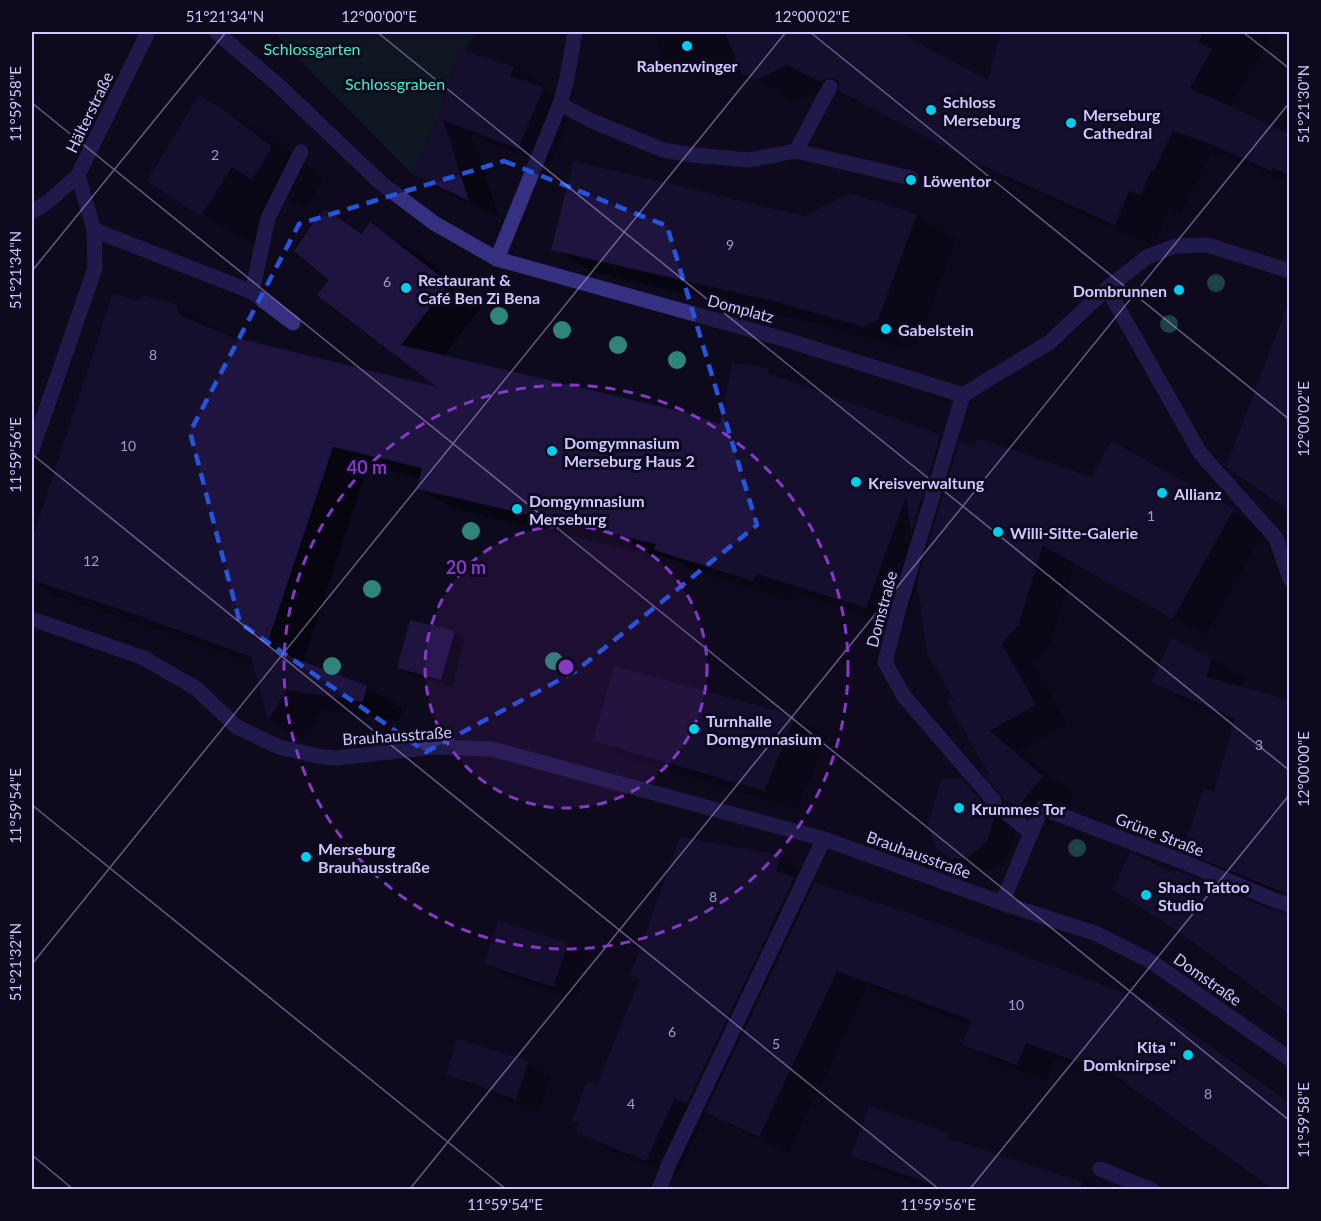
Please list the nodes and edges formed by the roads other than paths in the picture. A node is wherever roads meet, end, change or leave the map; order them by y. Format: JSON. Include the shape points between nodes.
{"nodes":[{"id":1,"x":148,"y":32,"type":"edge"},
{"id":2,"x":216,"y":32,"type":"edge"},
{"id":3,"x":575,"y":32,"type":"edge"},
{"id":4,"x":830,"y":87,"type":"dead end"},
{"id":5,"x":560,"y":104,"type":"junction"},
{"id":6,"x":796,"y":151,"type":"junction"},
{"id":7,"x":301,"y":152,"type":"dead end"},
{"id":8,"x":78,"y":175,"type":"junction"},
{"id":9,"x":911,"y":178,"type":"dead end"},
{"id":10,"x":32,"y":212,"type":"edge"},
{"id":11,"x":94,"y":230,"type":"junction"},
{"id":12,"x":497,"y":259,"type":"junction"},
{"id":13,"x":1287,"y":271,"type":"edge"},
{"id":14,"x":1107,"y":288,"type":"junction"},
{"id":15,"x":252,"y":292,"type":"junction"},
{"id":16,"x":292,"y":323,"type":"dead end"},
{"id":17,"x":963,"y":395,"type":"junction"},
{"id":18,"x":32,"y":450,"type":"edge"},
{"id":19,"x":1290,"y":579,"type":"edge"},
{"id":20,"x":32,"y":619,"type":"edge"},
{"id":21,"x":1031,"y":833,"type":"junction"},
{"id":22,"x":824,"y":839,"type":"junction"},
{"id":23,"x":1002,"y":903,"type":"junction"},
{"id":24,"x":1290,"y":905,"type":"edge"},
{"id":25,"x":1290,"y":1059,"type":"edge"},
{"id":26,"x":1100,"y":1169,"type":"dead end"},
{"id":27,"x":659,"y":1190,"type":"edge"},
{"id":28,"x":1152,"y":1190,"type":"edge"}],
"edges":[{"from":1,"to":8,"type":"street","name":"Hälterstraße"},
{"from":2,"to":12,"type":"street","name":"Domplatz","via":[[382,184],[434,223]]},
{"from":3,"to":5,"type":"street"},
{"from":4,"to":6,"type":"street"},
{"from":5,"to":6,"type":"street","via":[[663,150],[748,160]]},
{"from":5,"to":12,"type":"street"},
{"from":6,"to":9,"type":"street"},
{"from":7,"to":15,"type":"street","via":[[268,218]]},
{"from":8,"to":10,"type":"street"},
{"from":8,"to":11,"type":"street","name":"Hälterstraße"},
{"from":11,"to":15,"type":"street"},
{"from":11,"to":18,"type":"street","name":"Hälterstraße","via":[[95,268]]},
{"from":12,"to":17,"type":"street","name":"Domplatz","via":[[780,338]]},
{"from":13,"to":14,"type":"street","via":[[1207,245],[1175,246],[1147,257]]},
{"from":14,"to":17,"type":"street","via":[[1050,342]]},
{"from":14,"to":19,"type":"street","via":[[1200,453],[1276,537]]},
{"from":15,"to":16,"type":"street"},
{"from":17,"to":21,"type":"street","name":"Domstraße","via":[[885,662],[903,695],[999,806]]},
{"from":20,"to":22,"type":"street","name":"Brauhausstraße","via":[[144,658],[197,689],[237,727],[279,747],[336,758],[433,747],[492,749]]},
{"from":21,"to":23,"type":"street"},
{"from":21,"to":24,"type":"street","name":"Grüne Straße","via":[[1042,808]]},
{"from":22,"to":23,"type":"street","name":"Brauhausstraße"},
{"from":22,"to":27,"type":"street"},
{"from":23,"to":25,"type":"street","name":"Domstraße","via":[[1097,934],[1152,962]]},
{"from":26,"to":28,"type":"street"}]}
